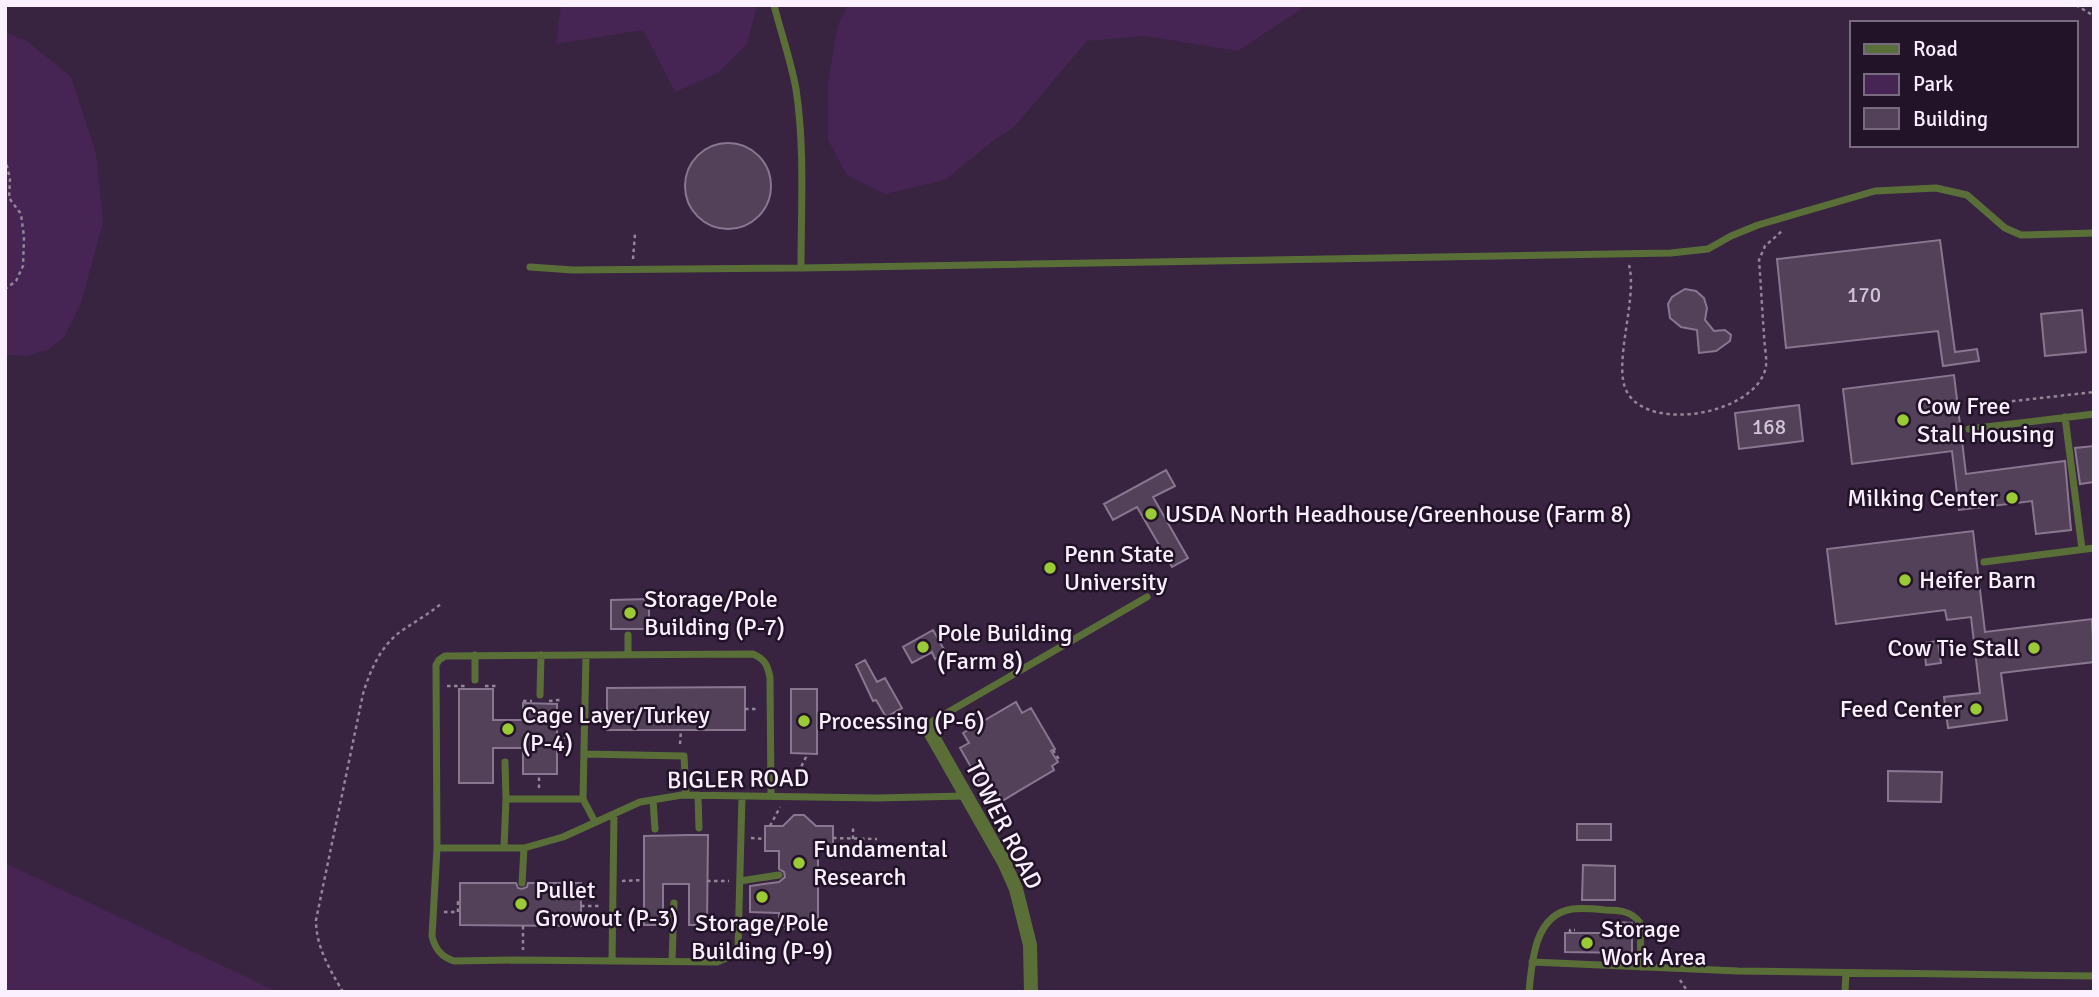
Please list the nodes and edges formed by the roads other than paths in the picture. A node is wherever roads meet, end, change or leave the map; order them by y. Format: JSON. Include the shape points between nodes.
{"nodes":[{"id":1,"x":774,"y":5,"type":"edge"},
{"id":2,"x":2094,"y":233,"type":"edge"},
{"id":3,"x":530,"y":268,"type":"dead end"},
{"id":4,"x":801,"y":268,"type":"junction"},
{"id":5,"x":2094,"y":414,"type":"edge"},
{"id":6,"x":2065,"y":417,"type":"junction"},
{"id":7,"x":1969,"y":429,"type":"dead end"},
{"id":8,"x":2094,"y":548,"type":"edge"},
{"id":9,"x":2082,"y":549,"type":"junction"},
{"id":10,"x":1984,"y":562,"type":"dead end"},
{"id":11,"x":1147,"y":597,"type":"dead end"},
{"id":12,"x":628,"y":635,"type":"dead end"},
{"id":13,"x":475,"y":655,"type":"junction"},
{"id":14,"x":541,"y":655,"type":"junction"},
{"id":15,"x":586,"y":655,"type":"junction"},
{"id":16,"x":628,"y":655,"type":"junction"},
{"id":17,"x":475,"y":683,"type":"road end"},
{"id":18,"x":540,"y":695,"type":"dead end"},
{"id":19,"x":926,"y":725,"type":"joint"},
{"id":20,"x":584,"y":754,"type":"junction"},
{"id":21,"x":505,"y":762,"type":"dead end"},
{"id":22,"x":686,"y":795,"type":"junction"},
{"id":23,"x":698,"y":795,"type":"junction"},
{"id":24,"x":742,"y":796,"type":"junction"},
{"id":25,"x":771,"y":796,"type":"junction"},
{"id":26,"x":965,"y":796,"type":"junction"},
{"id":27,"x":506,"y":799,"type":"junction"},
{"id":28,"x":583,"y":799,"type":"junction"},
{"id":29,"x":653,"y":800,"type":"junction"},
{"id":30,"x":614,"y":814,"type":"junction"},
{"id":31,"x":595,"y":822,"type":"junction"},
{"id":32,"x":699,"y":828,"type":"dead end"},
{"id":33,"x":654,"y":829,"type":"dead end"},
{"id":34,"x":437,"y":848,"type":"junction"},
{"id":35,"x":504,"y":848,"type":"junction"},
{"id":36,"x":524,"y":848,"type":"junction"},
{"id":37,"x":779,"y":875,"type":"dead end"},
{"id":38,"x":740,"y":881,"type":"junction"},
{"id":39,"x":522,"y":883,"type":"dead end"},
{"id":40,"x":674,"y":904,"type":"dead end"},
{"id":41,"x":612,"y":961,"type":"junction"},
{"id":42,"x":672,"y":962,"type":"junction"},
{"id":43,"x":1532,"y":962,"type":"junction"},
{"id":44,"x":1641,"y":968,"type":"junction"},
{"id":45,"x":1846,"y":972,"type":"junction"},
{"id":46,"x":2094,"y":976,"type":"edge"},
{"id":47,"x":1031,"y":992,"type":"edge"},
{"id":48,"x":1529,"y":992,"type":"edge"},
{"id":49,"x":1845,"y":992,"type":"edge"}],
"edges":[{"from":1,"to":4,"type":"lane","via":[[799,120]]},
{"from":2,"to":4,"type":"lane","via":[[2021,235],[1967,195],[1936,188],[1875,191],[1758,225],[1708,249],[1671,253]]},
{"from":3,"to":4,"type":"lane"},
{"from":5,"to":6,"type":"lane"},
{"from":6,"to":7,"type":"lane"},
{"from":6,"to":9,"type":"lane"},
{"from":8,"to":9,"type":"lane"},
{"from":9,"to":10,"type":"lane"},
{"from":11,"to":19,"type":"lane"},
{"from":12,"to":16,"type":"lane"},
{"from":13,"to":14,"type":"lane"},
{"from":13,"to":17,"type":"lane"},
{"from":13,"to":34,"type":"lane","via":[[445,656],[436,665]]},
{"from":14,"to":15,"type":"lane"},
{"from":14,"to":18,"type":"lane"},
{"from":15,"to":16,"type":"lane"},
{"from":15,"to":20,"type":"lane"},
{"from":16,"to":25,"type":"lane","via":[[762,657],[770,678]]},
{"from":19,"to":26,"type":"street","name":"TOWER ROAD"},
{"from":20,"to":22,"type":"lane","via":[[684,756]]},
{"from":20,"to":28,"type":"lane"},
{"from":21,"to":27,"type":"lane"},
{"from":22,"to":23,"type":"lane","name":"BIGLER ROAD"},
{"from":22,"to":29,"type":"lane","name":"BIGLER ROAD"},
{"from":23,"to":24,"type":"lane","name":"BIGLER ROAD"},
{"from":23,"to":32,"type":"lane"},
{"from":24,"to":25,"type":"lane","name":"BIGLER ROAD"},
{"from":24,"to":38,"type":"lane"},
{"from":25,"to":26,"type":"lane","name":"BIGLER ROAD"},
{"from":26,"to":47,"type":"street","name":"TOWER ROAD","via":[[1016,889],[1030,945]]},
{"from":27,"to":28,"type":"lane"},
{"from":27,"to":35,"type":"lane"},
{"from":28,"to":31,"type":"lane"},
{"from":29,"to":30,"type":"lane","name":"BIGLER ROAD"},
{"from":29,"to":33,"type":"lane"},
{"from":30,"to":31,"type":"lane","name":"BIGLER ROAD"},
{"from":30,"to":41,"type":"lane"},
{"from":31,"to":36,"type":"lane","name":"BIGLER ROAD"},
{"from":34,"to":35,"type":"lane","name":"BIGLER ROAD"},
{"from":34,"to":41,"type":"lane","via":[[432,936],[440,954],[454,961]]},
{"from":35,"to":36,"type":"lane","name":"BIGLER ROAD"},
{"from":36,"to":39,"type":"lane"},
{"from":37,"to":38,"type":"lane"},
{"from":38,"to":42,"type":"lane","via":[[738,947],[731,956],[717,962]]},
{"from":40,"to":42,"type":"lane"},
{"from":41,"to":42,"type":"lane"},
{"from":43,"to":44,"type":"lane"},
{"from":43,"to":44,"type":"lane","via":[[1535,946],[1554,917],[1573,909],[1610,910],[1629,913],[1640,923]]},
{"from":43,"to":48,"type":"lane"},
{"from":44,"to":45,"type":"lane"},
{"from":45,"to":46,"type":"lane"},
{"from":45,"to":49,"type":"lane"}]}
